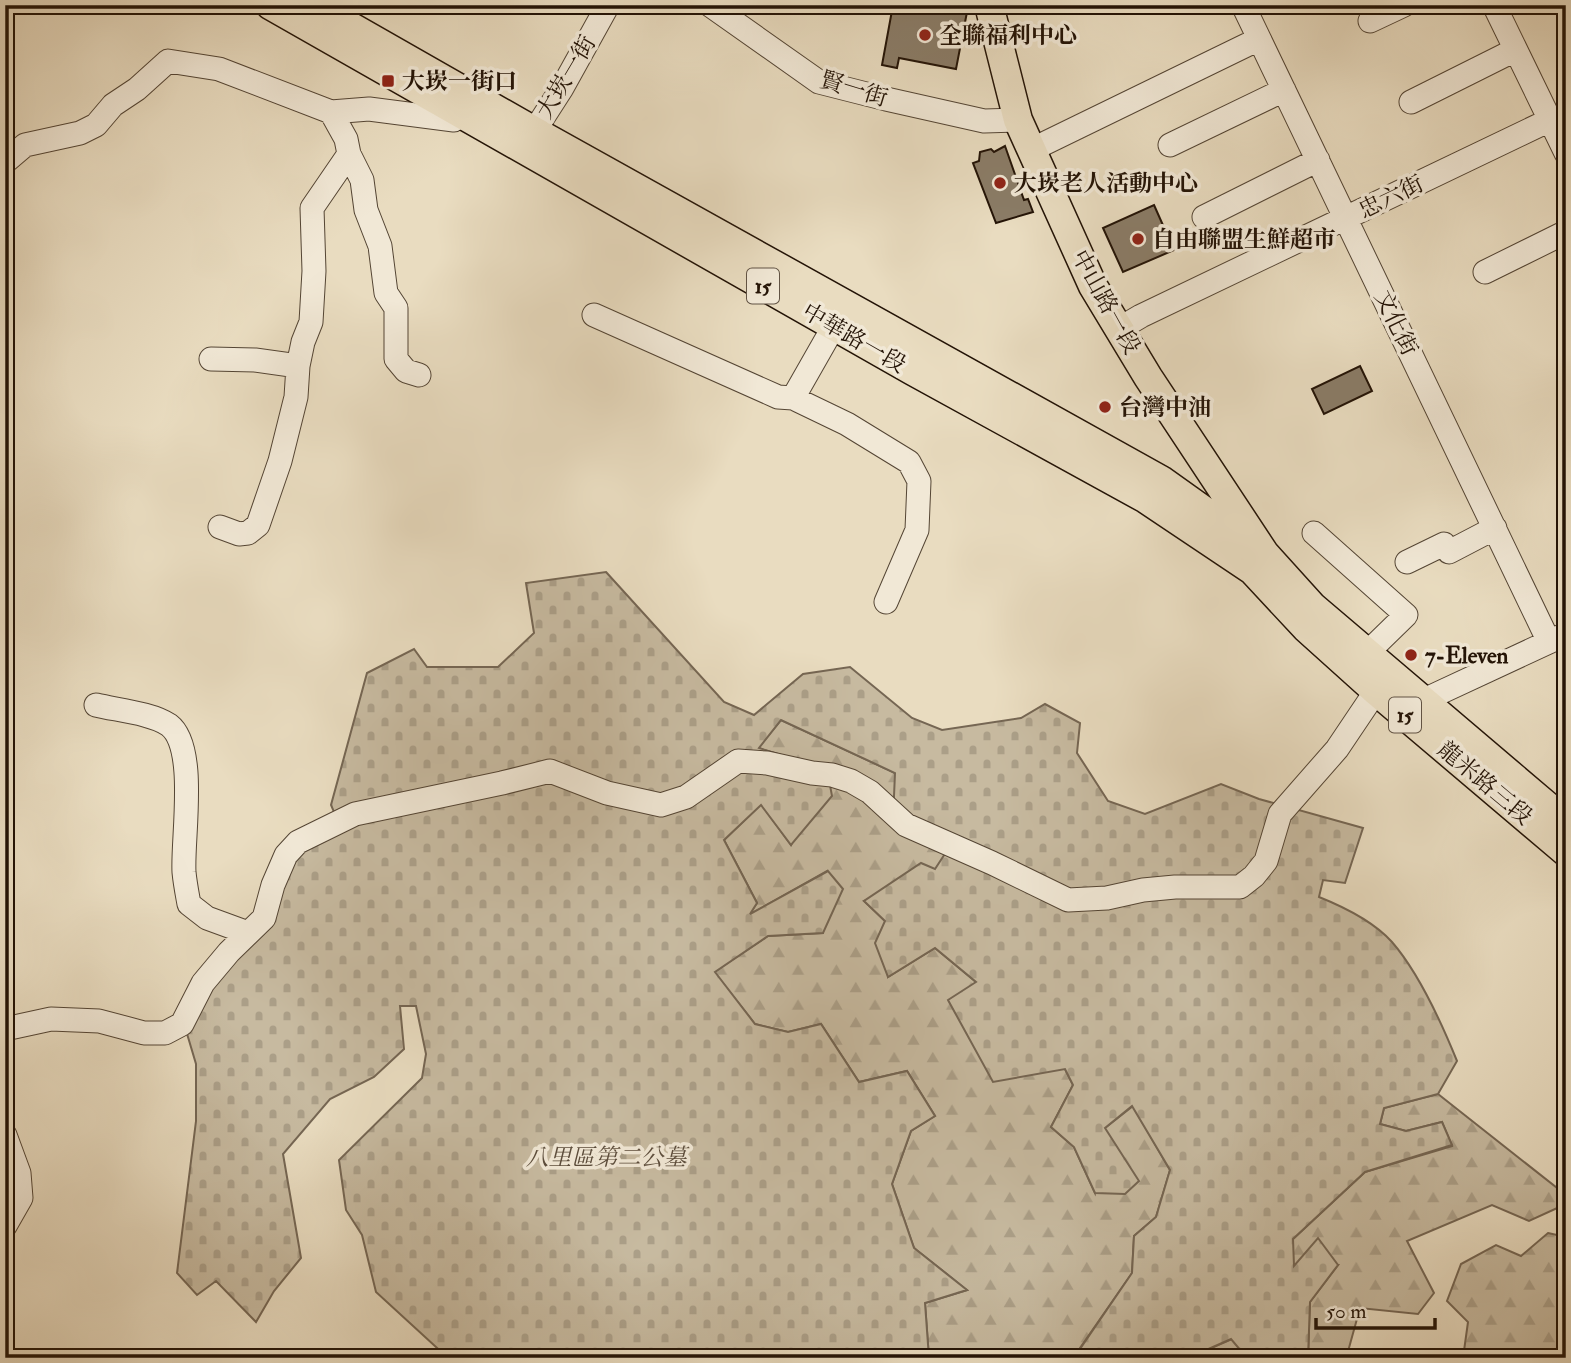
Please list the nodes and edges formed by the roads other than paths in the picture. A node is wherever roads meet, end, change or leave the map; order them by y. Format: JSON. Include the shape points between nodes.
{"nodes":[{"id":1,"x":271,"y":5,"type":"edge"},
{"id":2,"x":313,"y":5,"type":"edge"},
{"id":3,"x":608,"y":5,"type":"edge"},
{"id":4,"x":710,"y":5,"type":"edge"},
{"id":5,"x":989,"y":5,"type":"edge"},
{"id":6,"x":1243,"y":5,"type":"edge"},
{"id":7,"x":1404,"y":5,"type":"edge"},
{"id":8,"x":1494,"y":5,"type":"edge"},
{"id":9,"x":1370,"y":22,"type":"dead end"},
{"id":10,"x":1259,"y":39,"type":"junction"},
{"id":11,"x":1515,"y":50,"type":"junction"},
{"id":12,"x":1284,"y":90,"type":"junction"},
{"id":13,"x":1411,"y":102,"type":"dead end"},
{"id":14,"x":467,"y":105,"type":"junction"},
{"id":15,"x":331,"y":112,"type":"junction"},
{"id":16,"x":1018,"y":120,"type":"junction"},
{"id":17,"x":1550,"y":120,"type":"junction"},
{"id":18,"x":528,"y":140,"type":"junction"},
{"id":19,"x":1170,"y":145,"type":"dead end"},
{"id":20,"x":1031,"y":150,"type":"junction"},
{"id":21,"x":1566,"y":153,"type":"edge"},
{"id":22,"x":349,"y":154,"type":"junction"},
{"id":23,"x":1318,"y":160,"type":"junction"},
{"id":24,"x":5,"y":162,"type":"edge"},
{"id":25,"x":1204,"y":217,"type":"dead end"},
{"id":26,"x":1345,"y":218,"type":"junction"},
{"id":27,"x":1566,"y":232,"type":"edge"},
{"id":28,"x":1485,"y":272,"type":"dead end"},
{"id":29,"x":594,"y":316,"type":"dead end"},
{"id":30,"x":834,"y":326,"type":"junction"},
{"id":31,"x":1119,"y":329,"type":"junction"},
{"id":32,"x":211,"y":359,"type":"dead end"},
{"id":33,"x":298,"y":366,"type":"junction"},
{"id":34,"x":419,"y":375,"type":"dead end"},
{"id":35,"x":793,"y":398,"type":"junction"},
{"id":36,"x":220,"y":527,"type":"dead end"},
{"id":37,"x":1494,"y":528,"type":"junction"},
{"id":38,"x":1314,"y":533,"type":"dead end"},
{"id":39,"x":1259,"y":562,"type":"junction"},
{"id":40,"x":1407,"y":562,"type":"dead end"},
{"id":41,"x":886,"y":602,"type":"dead end"},
{"id":42,"x":1557,"y":638,"type":"edge"},
{"id":43,"x":1367,"y":653,"type":"junction"},
{"id":44,"x":1376,"y":691,"type":"junction"},
{"id":45,"x":96,"y":705,"type":"dead end"},
{"id":46,"x":1414,"y":709,"type":"junction"},
{"id":47,"x":1566,"y":822,"type":"edge"},
{"id":48,"x":1566,"y":852,"type":"edge"},
{"id":49,"x":247,"y":933,"type":"junction"},
{"id":50,"x":5,"y":1029,"type":"edge"},
{"id":51,"x":5,"y":1135,"type":"edge"},
{"id":52,"x":5,"y":1226,"type":"edge"}],
"edges":[{"from":1,"to":14,"type":"main road","name":"中華路一段","number":"15"},
{"from":2,"to":14,"type":"main road","name":"中華路一段","number":"15"},
{"from":3,"to":18,"type":"street","name":"大崁一街"},
{"from":4,"to":16,"type":"street","name":"賢一街","via":[[819,82],[984,121]]},
{"from":5,"to":16,"type":"main road","name":"中山路一段"},
{"from":6,"to":10,"type":"street","name":"文化街"},
{"from":7,"to":9,"type":"street"},
{"from":8,"to":11,"type":"street"},
{"from":10,"to":12,"type":"street","name":"文化街"},
{"from":10,"to":20,"type":"street"},
{"from":11,"to":13,"type":"street"},
{"from":11,"to":17,"type":"street"},
{"from":12,"to":19,"type":"street"},
{"from":12,"to":23,"type":"street","name":"文化街"},
{"from":14,"to":15,"type":"street","via":[[454,120],[369,109]]},
{"from":14,"to":18,"type":"main road","name":"中華路一段","number":"15"},
{"from":15,"to":22,"type":"street"},
{"from":15,"to":24,"type":"street","via":[[219,69],[169,61],[96,125],[25,145]]},
{"from":16,"to":20,"type":"main road","name":"中山路一段"},
{"from":17,"to":21,"type":"street"},
{"from":17,"to":26,"type":"street","name":"忠六街"},
{"from":18,"to":30,"type":"main road","name":"中華路一段","number":"15"},
{"from":18,"to":39,"type":"main road","name":"中華路一段","number":"15","via":[[1161,481]]},
{"from":20,"to":31,"type":"main road","name":"中山路一段","via":[[1093,286]]},
{"from":22,"to":33,"type":"street","via":[[313,208],[311,322]]},
{"from":22,"to":34,"type":"street","via":[[362,180],[366,210],[380,246],[386,293],[396,309],[396,359],[406,371]]},
{"from":23,"to":25,"type":"street"},
{"from":23,"to":26,"type":"street","name":"文化街"},
{"from":26,"to":31,"type":"street","name":"忠六街"},
{"from":26,"to":37,"type":"street","name":"文化街"},
{"from":27,"to":28,"type":"street"},
{"from":29,"to":35,"type":"street","via":[[778,397]]},
{"from":30,"to":35,"type":"street"},
{"from":30,"to":39,"type":"main road","name":"中華路一段","number":"15"},
{"from":31,"to":39,"type":"main road","name":"中山路一段","via":[[1196,450]]},
{"from":32,"to":33,"type":"street"},
{"from":33,"to":36,"type":"street","via":[[284,449],[258,525],[239,534]]},
{"from":35,"to":41,"type":"street","via":[[909,462],[919,481],[917,530]]},
{"from":37,"to":40,"type":"street","via":[[1449,552],[1444,544]]},
{"from":37,"to":42,"type":"street","name":"文化街"},
{"from":38,"to":43,"type":"street","via":[[1406,615]]},
{"from":39,"to":43,"type":"main road","name":"龍米路三段","number":"15"},
{"from":39,"to":44,"type":"main road","name":"龍米路三段","number":"15","via":[[1306,628]]},
{"from":42,"to":46,"type":"street"},
{"from":43,"to":46,"type":"main road","name":"龍米路三段","number":"15"},
{"from":44,"to":46,"type":"main road","name":"龍米路三段","number":"15"},
{"from":44,"to":49,"type":"street","via":[[1337,749],[1280,814],[1266,861],[1240,887],[1175,887],[1068,901],[906,825],[851,781],[738,761],[686,797],[661,805],[607,793],[550,771],[355,814],[298,842],[286,855],[264,918]]},
{"from":45,"to":49,"type":"street","via":[[170,726],[186,760],[184,871],[189,904],[207,918]]},
{"from":46,"to":47,"type":"main road","name":"龍米路三段","number":"15"},
{"from":46,"to":48,"type":"main road","name":"龍米路三段","number":"15"},
{"from":49,"to":50,"type":"street","via":[[203,983],[182,1024],[165,1033],[144,1033],[99,1021],[51,1019]]},
{"from":51,"to":52,"type":"street","via":[[19,1172],[21,1198]]}]}
